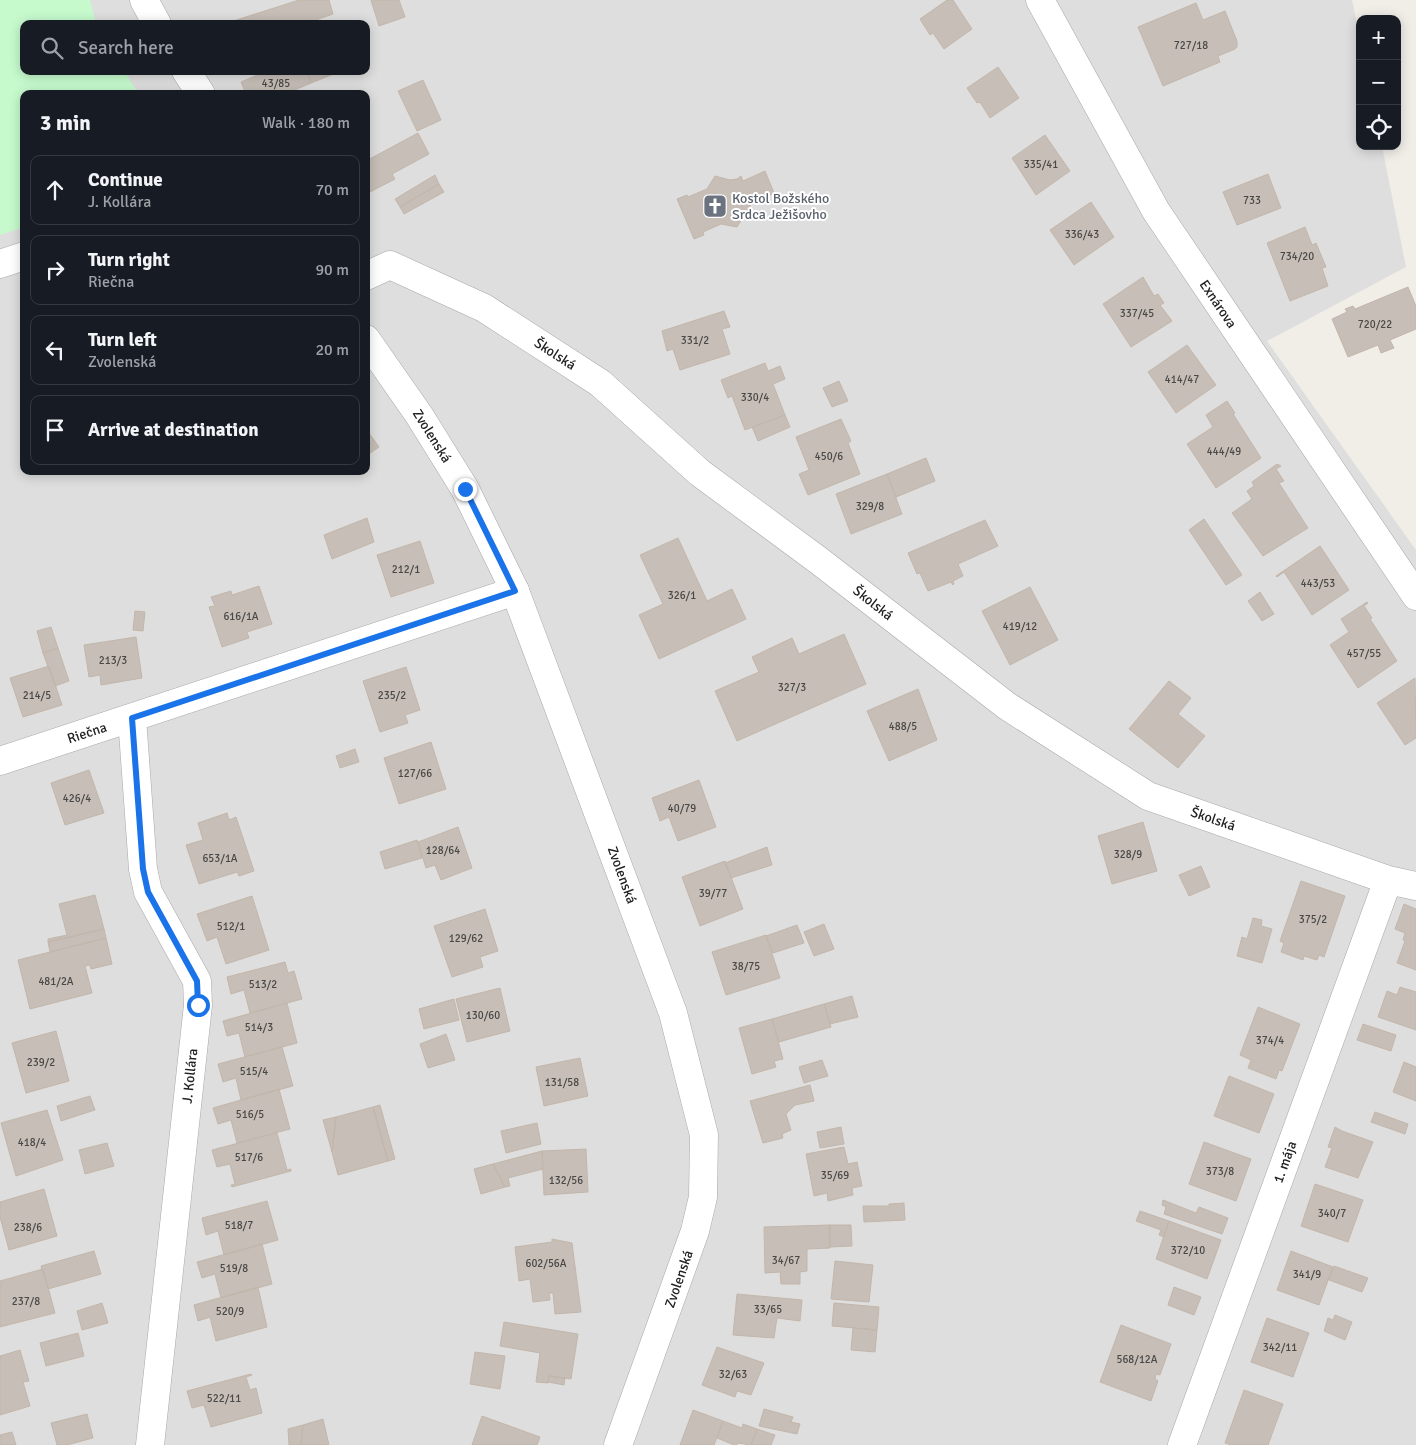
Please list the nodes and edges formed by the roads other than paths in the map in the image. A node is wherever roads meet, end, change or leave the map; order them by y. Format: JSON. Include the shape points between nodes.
{"nodes":[{"id":1,"x":144,"y":0,"type":"edge"},
{"id":2,"x":1040,"y":0,"type":"edge"},
{"id":3,"x":155,"y":20,"type":"edge"},
{"id":4,"x":189,"y":75,"type":"edge"},
{"id":5,"x":198,"y":90,"type":"edge"},
{"id":6,"x":20,"y":257,"type":"edge"},
{"id":7,"x":0,"y":264,"type":"edge"},
{"id":8,"x":370,"y":274,"type":"edge"},
{"id":9,"x":370,"y":345,"type":"edge"},
{"id":10,"x":515,"y":591,"type":"junction"},
{"id":11,"x":1416,"y":596,"type":"edge"},
{"id":12,"x":132,"y":718,"type":"junction"},
{"id":13,"x":0,"y":761,"type":"edge"},
{"id":14,"x":1388,"y":880,"type":"junction"},
{"id":15,"x":1416,"y":886,"type":"edge"},
{"id":16,"x":150,"y":1445,"type":"edge"},
{"id":17,"x":618,"y":1445,"type":"edge"},
{"id":18,"x":1182,"y":1445,"type":"edge"}],
"edges":[{"from":1,"to":3,"type":"street"},
{"from":2,"to":11,"type":"street","name":"Exnárova","via":[[1156,211]]},
{"from":4,"to":5,"type":"street"},
{"from":6,"to":7,"type":"street"},
{"from":8,"to":14,"type":"street","name":"Školská","via":[[390,265],[484,308],[600,384],[700,473],[1007,706],[1148,796]]},
{"from":9,"to":10,"type":"street","name":"Zvolenská","via":[[465,489]]},
{"from":10,"to":12,"type":"street","name":"Riečna"},
{"from":10,"to":17,"type":"street","name":"Zvolenská","via":[[673,1013],[704,1135],[703,1197],[695,1232]]},
{"from":12,"to":13,"type":"street","name":"Riečna"},
{"from":12,"to":16,"type":"street","name":"J. Kollára","via":[[143,869],[148,892],[197,981],[198,1005]]},
{"from":14,"to":15,"type":"street","name":"Školská"},
{"from":14,"to":18,"type":"street","name":"1. mája"}]}
